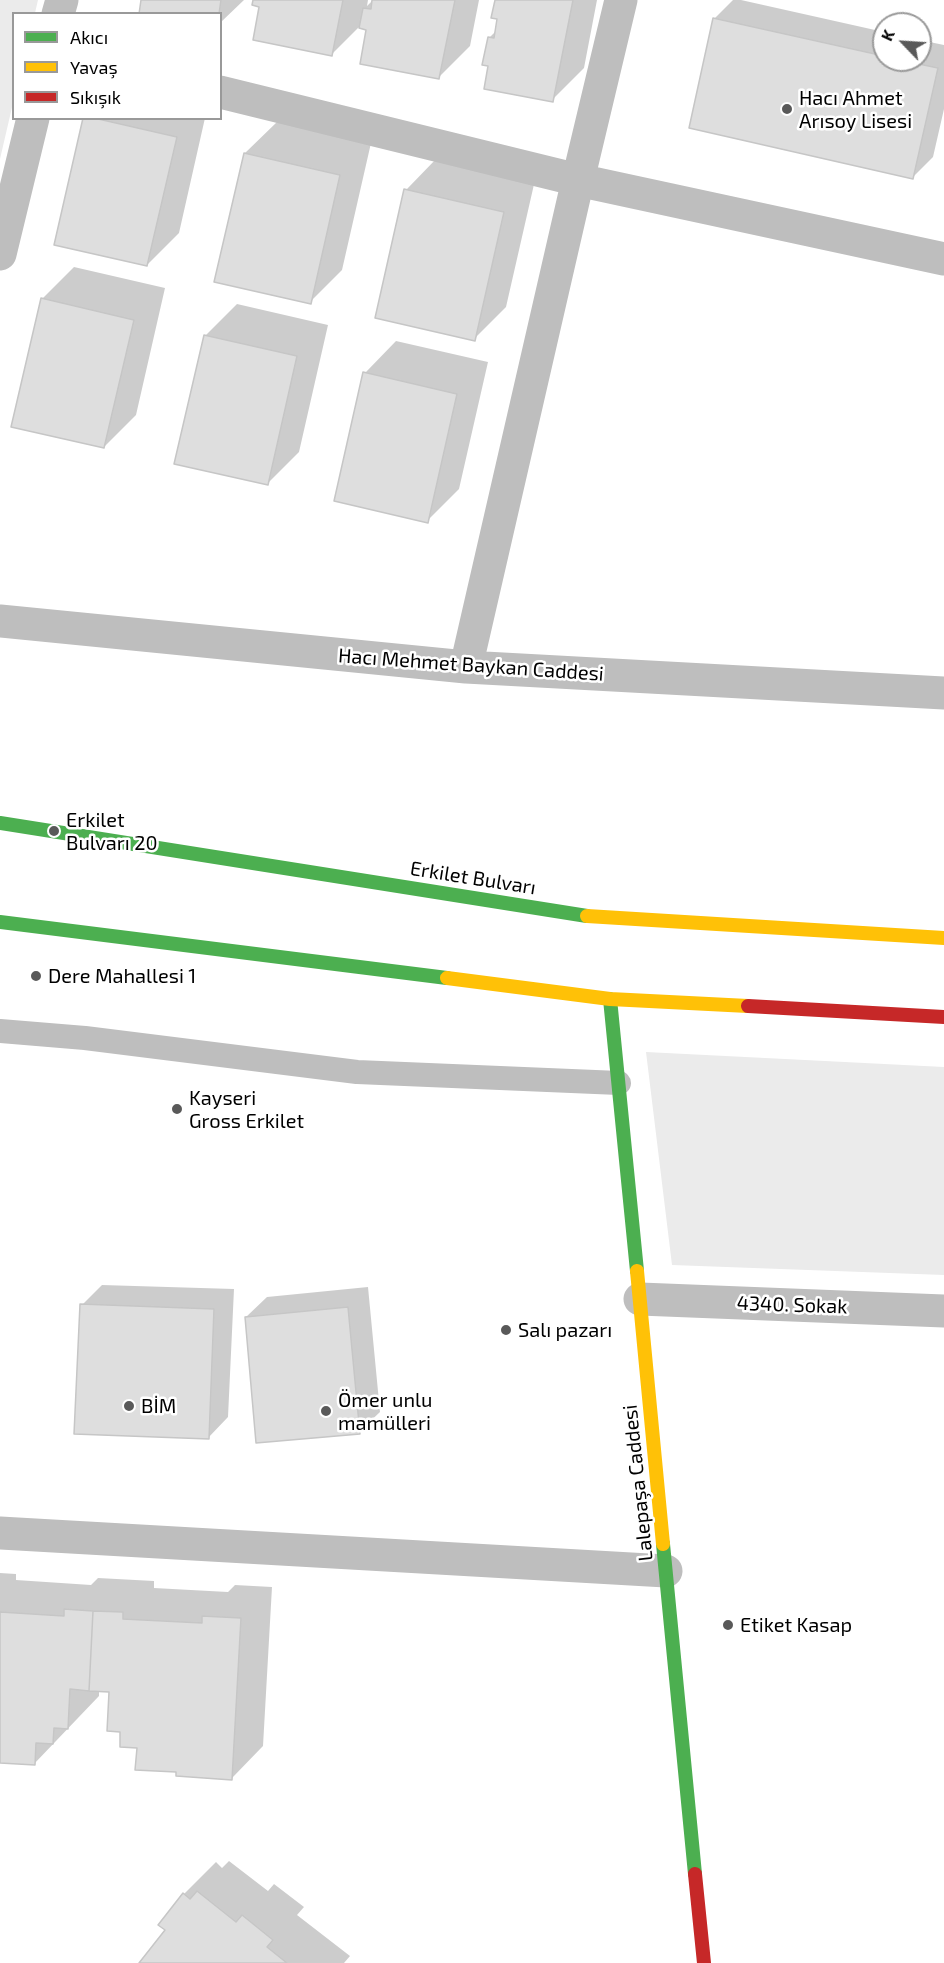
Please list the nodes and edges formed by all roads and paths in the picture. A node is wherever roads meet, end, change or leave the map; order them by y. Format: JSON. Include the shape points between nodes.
{"nodes":[{"id":1,"x":621,"y":0,"type":"edge"},
{"id":2,"x":222,"y":92,"type":"edge"},
{"id":3,"x":33,"y":120,"type":"edge"},
{"id":4,"x":578,"y":180,"type":"junction"},
{"id":5,"x":1,"y":247,"type":"edge"},
{"id":6,"x":944,"y":259,"type":"edge"},
{"id":7,"x":0,"y":621,"type":"edge"},
{"id":8,"x":466,"y":668,"type":"junction"},
{"id":9,"x":944,"y":693,"type":"edge"},
{"id":10,"x":0,"y":823,"type":"edge"},
{"id":11,"x":0,"y":921,"type":"edge"},
{"id":12,"x":944,"y":938,"type":"edge"},
{"id":13,"x":610,"y":999,"type":"junction"},
{"id":14,"x":944,"y":1017,"type":"edge"},
{"id":15,"x":0,"y":1031,"type":"edge"},
{"id":16,"x":619,"y":1083,"type":"junction"},
{"id":17,"x":640,"y":1299,"type":"junction"},
{"id":18,"x":944,"y":1311,"type":"edge"},
{"id":19,"x":0,"y":1533,"type":"edge"},
{"id":20,"x":666,"y":1571,"type":"junction"},
{"id":21,"x":704,"y":1963,"type":"edge"}],
"edges":[{"from":1,"to":4,"type":"street"},
{"from":2,"to":4,"type":"street"},
{"from":3,"to":5,"type":"street"},
{"from":4,"to":6,"type":"street"},
{"from":4,"to":8,"type":"street"},
{"from":7,"to":8,"type":"street","name":"Hacı Mehmet Baykan Caddesi"},
{"from":8,"to":9,"type":"street","name":"Hacı Mehmet Baykan Caddesi"},
{"from":10,"to":12,"type":"main road","name":"Erkilet Bulvarı","via":[[600,918]]},
{"from":11,"to":13,"type":"main road"},
{"from":13,"to":14,"type":"main road"},
{"from":13,"to":16,"type":"main road","name":"Lalepaşa Caddesi"},
{"from":15,"to":16,"type":"lane","via":[[357,1072]]},
{"from":16,"to":17,"type":"main road","name":"Lalepaşa Caddesi"},
{"from":17,"to":18,"type":"street","name":"4340. Sokak"},
{"from":17,"to":20,"type":"main road","name":"Lalepaşa Caddesi"},
{"from":19,"to":20,"type":"street"},
{"from":20,"to":21,"type":"main road","name":"Lalepaşa Caddesi"}]}
